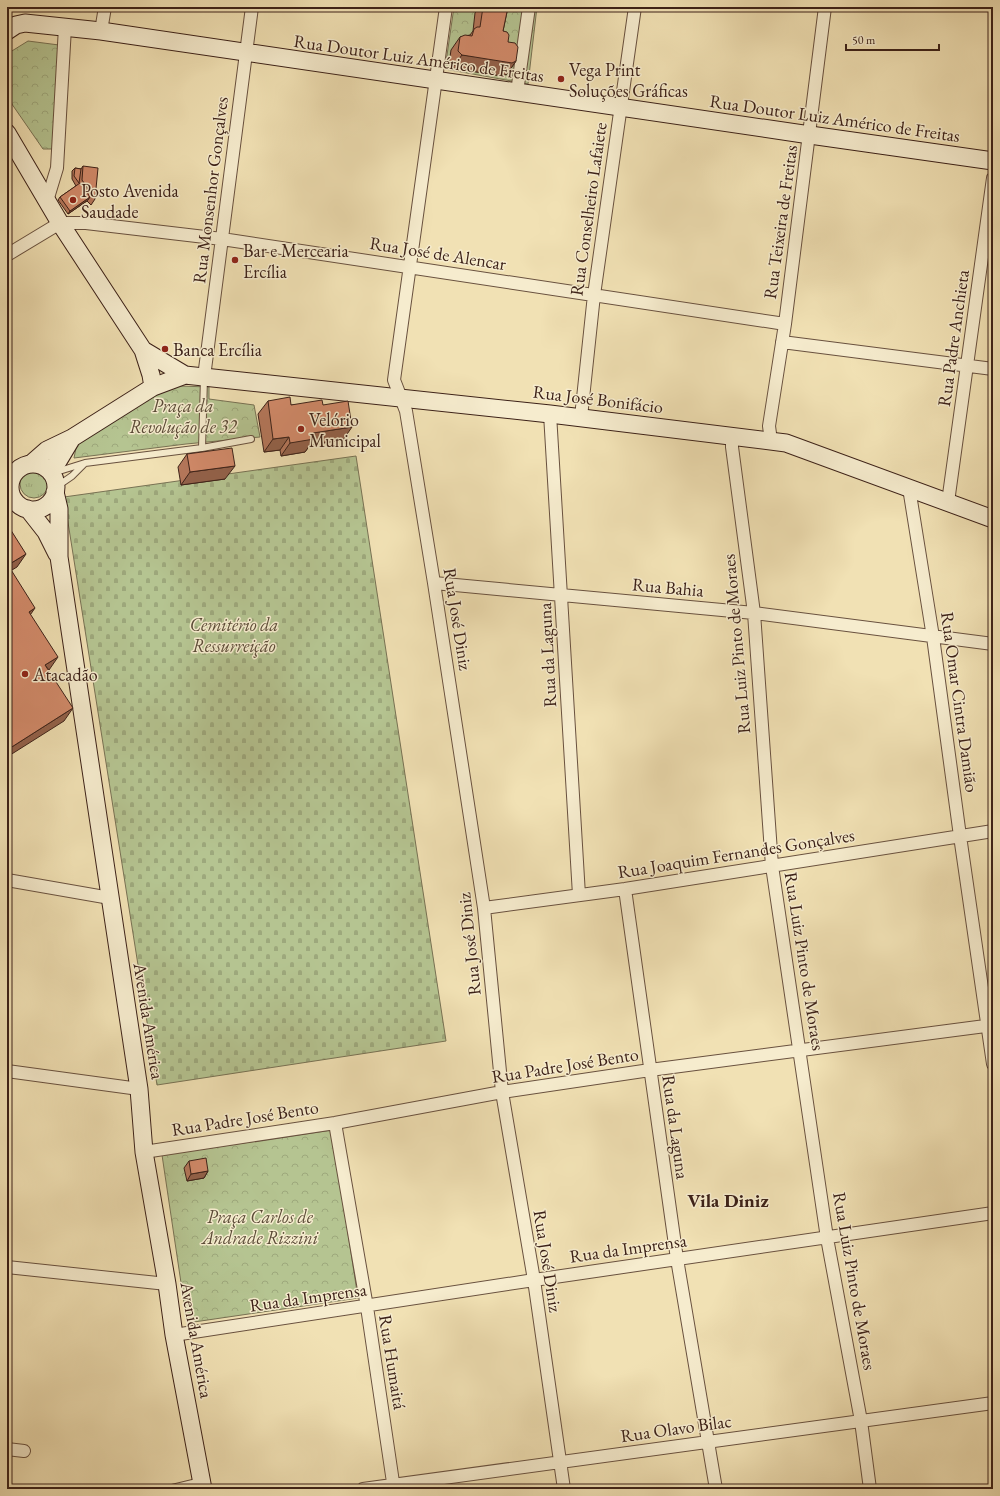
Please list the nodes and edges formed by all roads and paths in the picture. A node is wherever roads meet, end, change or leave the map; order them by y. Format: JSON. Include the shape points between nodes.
{"nodes":[{"id":1,"x":105,"y":7,"type":"edge"},
{"id":2,"x":252,"y":7,"type":"edge"},
{"id":3,"x":446,"y":7,"type":"edge"},
{"id":4,"x":529,"y":7,"type":"edge"},
{"id":5,"x":635,"y":7,"type":"edge"},
{"id":6,"x":825,"y":7,"type":"edge"},
{"id":7,"x":65,"y":27,"type":"junction"},
{"id":8,"x":7,"y":31,"type":"edge"},
{"id":9,"x":101,"y":31,"type":"junction"},
{"id":10,"x":246,"y":53,"type":"junction"},
{"id":11,"x":435,"y":80,"type":"junction"},
{"id":12,"x":517,"y":92,"type":"junction"},
{"id":13,"x":620,"y":108,"type":"junction"},
{"id":14,"x":7,"y":133,"type":"edge"},
{"id":15,"x":810,"y":135,"type":"junction"},
{"id":16,"x":993,"y":161,"type":"edge"},
{"id":17,"x":993,"y":178,"type":"edge"},
{"id":18,"x":47,"y":201,"type":"junction"},
{"id":19,"x":60,"y":223,"type":"junction"},
{"id":20,"x":222,"y":239,"type":"junction"},
{"id":21,"x":7,"y":256,"type":"edge"},
{"id":22,"x":410,"y":266,"type":"junction"},
{"id":23,"x":594,"y":295,"type":"junction"},
{"id":24,"x":785,"y":324,"type":"junction"},
{"id":25,"x":782,"y":342,"type":"junction"},
{"id":26,"x":143,"y":350,"type":"junction"},
{"id":27,"x":967,"y":365,"type":"junction"},
{"id":28,"x":993,"y":369,"type":"edge"},
{"id":29,"x":185,"y":375,"type":"junction"},
{"id":30,"x":204,"y":378,"type":"junction"},
{"id":31,"x":153,"y":387,"type":"junction"},
{"id":32,"x":401,"y":397,"type":"junction"},
{"id":33,"x":550,"y":414,"type":"junction"},
{"id":34,"x":581,"y":417,"type":"junction"},
{"id":35,"x":732,"y":436,"type":"junction"},
{"id":36,"x":72,"y":438,"type":"junction"},
{"id":37,"x":251,"y":439,"type":"dead end"},
{"id":38,"x":770,"y":441,"type":"junction"},
{"id":39,"x":202,"y":448,"type":"junction"},
{"id":40,"x":85,"y":463,"type":"junction"},
{"id":41,"x":31,"y":464,"type":"junction"},
{"id":42,"x":11,"y":474,"type":"edge"},
{"id":43,"x":53,"y":482,"type":"junction"},
{"id":44,"x":910,"y":488,"type":"junction"},
{"id":45,"x":10,"y":498,"type":"edge"},
{"id":46,"x":948,"y":502,"type":"junction"},
{"id":47,"x":28,"y":509,"type":"junction"},
{"id":48,"x":993,"y":519,"type":"edge"},
{"id":49,"x":59,"y":557,"type":"junction"},
{"id":50,"x":434,"y":583,"type":"junction"},
{"id":51,"x":562,"y":595,"type":"junction"},
{"id":52,"x":754,"y":613,"type":"junction"},
{"id":53,"x":933,"y":637,"type":"junction"},
{"id":54,"x":993,"y":644,"type":"edge"},
{"id":55,"x":993,"y":831,"type":"edge"},
{"id":56,"x":960,"y":836,"type":"junction"},
{"id":57,"x":772,"y":866,"type":"junction"},
{"id":58,"x":7,"y":880,"type":"edge"},
{"id":59,"x":625,"y":889,"type":"junction"},
{"id":60,"x":579,"y":895,"type":"junction"},
{"id":61,"x":110,"y":898,"type":"junction"},
{"id":62,"x":484,"y":908,"type":"junction"},
{"id":63,"x":990,"y":1026,"type":"edge"},
{"id":64,"x":800,"y":1050,"type":"junction"},
{"id":65,"x":993,"y":1064,"type":"edge"},
{"id":66,"x":650,"y":1070,"type":"junction"},
{"id":67,"x":7,"y":1071,"type":"edge"},
{"id":68,"x":139,"y":1089,"type":"junction"},
{"id":69,"x":502,"y":1092,"type":"junction"},
{"id":70,"x":335,"y":1123,"type":"junction"},
{"id":71,"x":144,"y":1152,"type":"junction"},
{"id":72,"x":993,"y":1213,"type":"edge"},
{"id":73,"x":827,"y":1238,"type":"junction"},
{"id":74,"x":677,"y":1259,"type":"junction"},
{"id":75,"x":7,"y":1266,"type":"edge"},
{"id":76,"x":534,"y":1280,"type":"junction"},
{"id":77,"x":167,"y":1284,"type":"junction"},
{"id":78,"x":367,"y":1307,"type":"junction"},
{"id":79,"x":174,"y":1335,"type":"junction"},
{"id":80,"x":993,"y":1403,"type":"edge"},
{"id":81,"x":861,"y":1421,"type":"junction"},
{"id":82,"x":708,"y":1442,"type":"junction"},
{"id":83,"x":7,"y":1449,"type":"edge"},
{"id":84,"x":24,"y":1451,"type":"dead end"},
{"id":85,"x":559,"y":1462,"type":"junction"},
{"id":86,"x":202,"y":1485,"type":"edge"},
{"id":87,"x":394,"y":1487,"type":"edge"},
{"id":88,"x":168,"y":1489,"type":"edge"},
{"id":89,"x":363,"y":1489,"type":"edge"},
{"id":90,"x":564,"y":1489,"type":"edge"},
{"id":91,"x":716,"y":1489,"type":"edge"},
{"id":92,"x":870,"y":1489,"type":"edge"}],
"edges":[{"from":1,"to":9,"type":"street"},
{"from":2,"to":10,"type":"street","name":"Rua Monsenhor Gonçalves"},
{"from":3,"to":11,"type":"street","name":"Rua José Diniz"},
{"from":4,"to":12,"type":"street"},
{"from":5,"to":13,"type":"street","name":"Rua Conselheiro Lafaiete"},
{"from":6,"to":15,"type":"street","name":"Rua Teixeira de Freitas"},
{"from":7,"to":8,"type":"street","name":"Rua Doutor Luiz Américo de Freitas","via":[[25,23]]},
{"from":7,"to":9,"type":"street","name":"Rua Doutor Luiz Américo de Freitas"},
{"from":7,"to":18,"type":"street","via":[[57,168]]},
{"from":9,"to":10,"type":"street","name":"Rua Doutor Luiz Américo de Freitas"},
{"from":10,"to":11,"type":"street","name":"Rua Doutor Luiz Américo de Freitas"},
{"from":10,"to":20,"type":"street","name":"Rua Monsenhor Gonçalves"},
{"from":11,"to":12,"type":"street","name":"Rua Doutor Luiz Américo de Freitas"},
{"from":11,"to":22,"type":"street","name":"Rua José Diniz"},
{"from":12,"to":13,"type":"street","name":"Rua Doutor Luiz Américo de Freitas"},
{"from":13,"to":15,"type":"street","name":"Rua Doutor Luiz Américo de Freitas"},
{"from":13,"to":23,"type":"street","name":"Rua Conselheiro Lafaiete"},
{"from":14,"to":18,"type":"street"},
{"from":15,"to":16,"type":"street","name":"Rua Doutor Luiz Américo de Freitas"},
{"from":15,"to":24,"type":"street","name":"Rua Teixeira de Freitas"},
{"from":17,"to":27,"type":"street","name":"Rua Padre Anchieta"},
{"from":18,"to":19,"type":"street"},
{"from":19,"to":20,"type":"street","name":"Rua José de Alencar","via":[[86,223]]},
{"from":19,"to":21,"type":"street"},
{"from":19,"to":26,"type":"street"},
{"from":20,"to":22,"type":"street","name":"Rua José de Alencar"},
{"from":20,"to":30,"type":"street","name":"Rua Monsenhor Gonçalves"},
{"from":22,"to":23,"type":"street","name":"Rua José de Alencar"},
{"from":22,"to":32,"type":"street","name":"Rua José Diniz","via":[[394,380]]},
{"from":23,"to":24,"type":"street","name":"Rua José de Alencar"},
{"from":23,"to":34,"type":"street","name":"Rua Conselheiro Lafaiete"},
{"from":24,"to":25,"type":"street","name":"Rua Teixeira de Freitas"},
{"from":25,"to":27,"type":"street"},
{"from":25,"to":38,"type":"street","name":"Rua Teixeira de Freitas","via":[[769,426]]},
{"from":26,"to":29,"type":"street"},
{"from":26,"to":31,"type":"street"},
{"from":27,"to":28,"type":"street"},
{"from":27,"to":46,"type":"street","name":"Rua Padre Anchieta"},
{"from":29,"to":30,"type":"street","name":"Rua José Bonifácio"},
{"from":29,"to":31,"type":"street"},
{"from":30,"to":32,"type":"street","name":"Rua José Bonifácio"},
{"from":30,"to":39,"type":"lane"},
{"from":31,"to":36,"type":"street"},
{"from":32,"to":33,"type":"street","name":"Rua José Bonifácio"},
{"from":32,"to":50,"type":"street","name":"Rua José Diniz","via":[[406,411]]},
{"from":33,"to":34,"type":"street","name":"Rua José Bonifácio"},
{"from":33,"to":51,"type":"street","name":"Rua da Laguna"},
{"from":34,"to":35,"type":"street","name":"Rua José Bonifácio"},
{"from":35,"to":38,"type":"street","name":"Rua José Bonifácio"},
{"from":35,"to":52,"type":"street","name":"Rua Luiz Pinto de Moraes"},
{"from":36,"to":41,"type":"street","via":[[47,450]]},
{"from":36,"to":43,"type":"street"},
{"from":37,"to":39,"type":"lane"},
{"from":38,"to":44,"type":"street","name":"Rua José Bonifácio","via":[[786,443]]},
{"from":39,"to":40,"type":"lane"},
{"from":40,"to":43,"type":"lane"},
{"from":40,"to":43,"type":"lane","via":[[72,476]]},
{"from":41,"to":42,"type":"street"},
{"from":41,"to":43,"type":"street","via":[[42,466]]},
{"from":42,"to":45,"type":"street"},
{"from":43,"to":47,"type":"street","via":[[52,499],[48,504],[35,510]]},
{"from":43,"to":49,"type":"street","name":"Avenida América","via":[[59,509]]},
{"from":44,"to":46,"type":"street","name":"Rua José Bonifácio"},
{"from":44,"to":53,"type":"street","name":"Rua Omar Cintra Damião"},
{"from":45,"to":47,"type":"street"},
{"from":46,"to":48,"type":"street","name":"Rua José Bonifácio"},
{"from":47,"to":49,"type":"street","name":"Avenida América","via":[[46,532]]},
{"from":49,"to":61,"type":"street","name":"Avenida América"},
{"from":50,"to":51,"type":"street","name":"Rua Bahia"},
{"from":50,"to":62,"type":"street","name":"Rua José Diniz"},
{"from":51,"to":52,"type":"street","name":"Rua Bahia"},
{"from":51,"to":60,"type":"street","name":"Rua da Laguna"},
{"from":52,"to":53,"type":"street","name":"Rua Bahia"},
{"from":52,"to":57,"type":"street","name":"Rua Luiz Pinto de Moraes"},
{"from":53,"to":54,"type":"street","name":"Rua Bahia"},
{"from":53,"to":56,"type":"street","name":"Rua Omar Cintra Damião"},
{"from":55,"to":56,"type":"street","name":"Rua Joaquim Fernandes Gonçalves"},
{"from":56,"to":57,"type":"street","name":"Rua Joaquim Fernandes Gonçalves"},
{"from":56,"to":63,"type":"street","name":"Rua Omar Cintra Damião"},
{"from":57,"to":59,"type":"street","name":"Rua Joaquim Fernandes Gonçalves"},
{"from":57,"to":64,"type":"street","name":"Rua Luiz Pinto de Moraes"},
{"from":58,"to":61,"type":"street"},
{"from":59,"to":60,"type":"street","name":"Rua Joaquim Fernandes Gonçalves"},
{"from":59,"to":66,"type":"street","name":"Rua da Laguna"},
{"from":60,"to":62,"type":"street","name":"Rua Joaquim Fernandes Gonçalves"},
{"from":61,"to":68,"type":"street","name":"Avenida América"},
{"from":62,"to":69,"type":"street","name":"Rua José Diniz"},
{"from":63,"to":64,"type":"street","name":"Rua Padre José Bento"},
{"from":63,"to":65,"type":"street","name":"Rua Omar Cintra Damião"},
{"from":64,"to":66,"type":"street","name":"Rua Padre José Bento"},
{"from":64,"to":73,"type":"street","name":"Rua Luiz Pinto de Moraes"},
{"from":66,"to":69,"type":"street","name":"Rua Padre José Bento"},
{"from":66,"to":74,"type":"street","name":"Rua da Laguna"},
{"from":67,"to":68,"type":"street"},
{"from":68,"to":71,"type":"street","name":"Avenida América"},
{"from":69,"to":70,"type":"street","name":"Rua Padre José Bento"},
{"from":69,"to":76,"type":"street","name":"Rua José Diniz"},
{"from":70,"to":71,"type":"street","name":"Rua Padre José Bento"},
{"from":70,"to":78,"type":"street","name":"Rua Humaitá"},
{"from":71,"to":77,"type":"street","name":"Avenida América"},
{"from":72,"to":73,"type":"street","name":"Rua da Imprensa"},
{"from":73,"to":74,"type":"street","name":"Rua da Imprensa"},
{"from":73,"to":81,"type":"street","name":"Rua Luiz Pinto de Moraes"},
{"from":74,"to":76,"type":"street","name":"Rua da Imprensa"},
{"from":74,"to":82,"type":"street","name":"Rua da Laguna"},
{"from":75,"to":77,"type":"street"},
{"from":76,"to":78,"type":"street","name":"Rua da Imprensa"},
{"from":76,"to":85,"type":"street","name":"Rua José Diniz"},
{"from":77,"to":79,"type":"street","name":"Avenida América"},
{"from":78,"to":79,"type":"street","name":"Rua da Imprensa"},
{"from":78,"to":87,"type":"street","name":"Rua Humaitá"},
{"from":79,"to":86,"type":"street","name":"Avenida América"},
{"from":80,"to":81,"type":"street","name":"Rua Olavo Bilac"},
{"from":81,"to":82,"type":"street","name":"Rua Olavo Bilac"},
{"from":81,"to":92,"type":"street","name":"Rua Luiz Pinto de Moraes"},
{"from":82,"to":85,"type":"street","name":"Rua Olavo Bilac"},
{"from":82,"to":91,"type":"street","name":"Rua da Laguna"},
{"from":83,"to":84,"type":"street"},
{"from":85,"to":87,"type":"street","name":"Rua Olavo Bilac"},
{"from":85,"to":90,"type":"street","name":"Rua José Diniz"},
{"from":86,"to":88,"type":"lane"},
{"from":87,"to":89,"type":"street","name":"Rua Olavo Bilac"}]}
